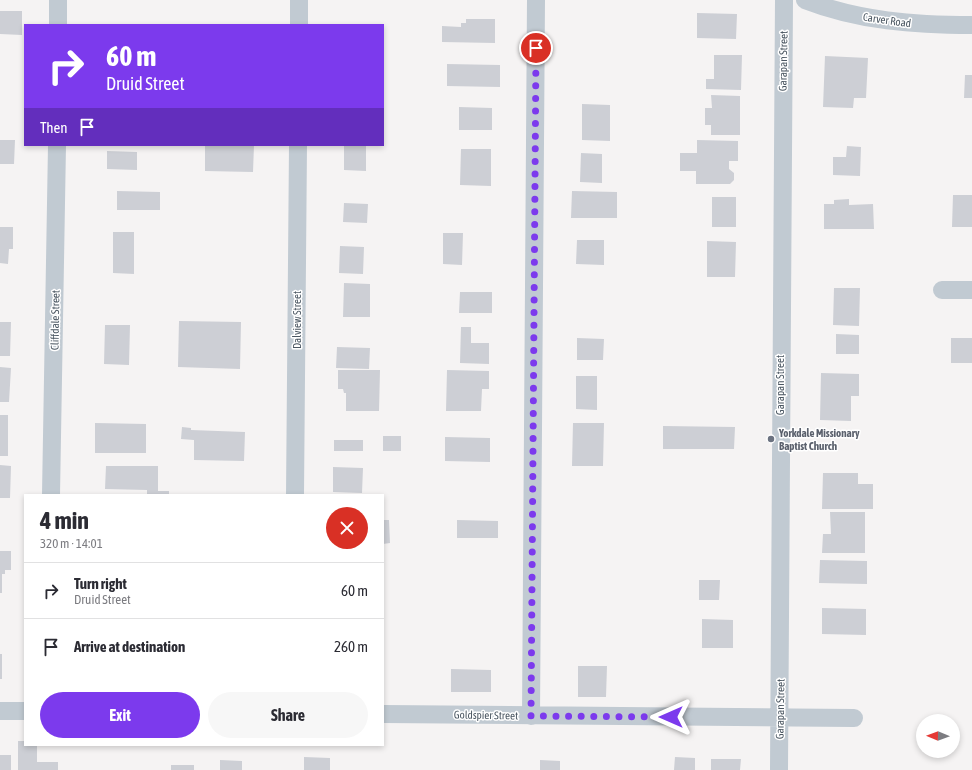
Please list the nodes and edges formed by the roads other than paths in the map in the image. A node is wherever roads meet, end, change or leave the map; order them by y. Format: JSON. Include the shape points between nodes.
{"nodes":[{"id":1,"x":58,"y":0,"type":"edge"},
{"id":2,"x":299,"y":0,"type":"edge"},
{"id":3,"x":536,"y":0,"type":"edge"},
{"id":4,"x":784,"y":0,"type":"edge"},
{"id":5,"x":805,"y":0,"type":"edge"},
{"id":6,"x":58,"y":24,"type":"edge"},
{"id":7,"x":299,"y":24,"type":"edge"},
{"id":8,"x":972,"y":25,"type":"edge"},
{"id":9,"x":57,"y":146,"type":"edge"},
{"id":10,"x":298,"y":146,"type":"edge"},
{"id":11,"x":942,"y":290,"type":"dead end"},
{"id":12,"x":972,"y":290,"type":"edge"},
{"id":13,"x":51,"y":494,"type":"edge"},
{"id":14,"x":295,"y":494,"type":"edge"},
{"id":15,"x":0,"y":711,"type":"edge"},
{"id":16,"x":24,"y":711,"type":"edge"},
{"id":17,"x":384,"y":714,"type":"edge"},
{"id":18,"x":531,"y":716,"type":"junction"},
{"id":19,"x":780,"y":718,"type":"junction"},
{"id":20,"x":854,"y":718,"type":"dead end"},
{"id":21,"x":779,"y":770,"type":"edge"}],
"edges":[{"from":1,"to":6,"type":"street"},
{"from":2,"to":7,"type":"street"},
{"from":3,"to":18,"type":"street"},
{"from":4,"to":19,"type":"street","name":"Garapan Street","via":[[780,296]]},
{"from":5,"to":8,"type":"street","name":"Carver Road","via":[[834,10],[891,22]]},
{"from":9,"to":13,"type":"street","name":"Cliffdale Street"},
{"from":10,"to":14,"type":"street","name":"Dalview Street"},
{"from":11,"to":12,"type":"street"},
{"from":15,"to":16,"type":"street"},
{"from":17,"to":18,"type":"street","name":"Goldspier Street"},
{"from":18,"to":19,"type":"street","name":"Goldspier Street"},
{"from":19,"to":20,"type":"street","name":"Goldspier Street"},
{"from":19,"to":21,"type":"street","name":"Garapan Street"}]}
